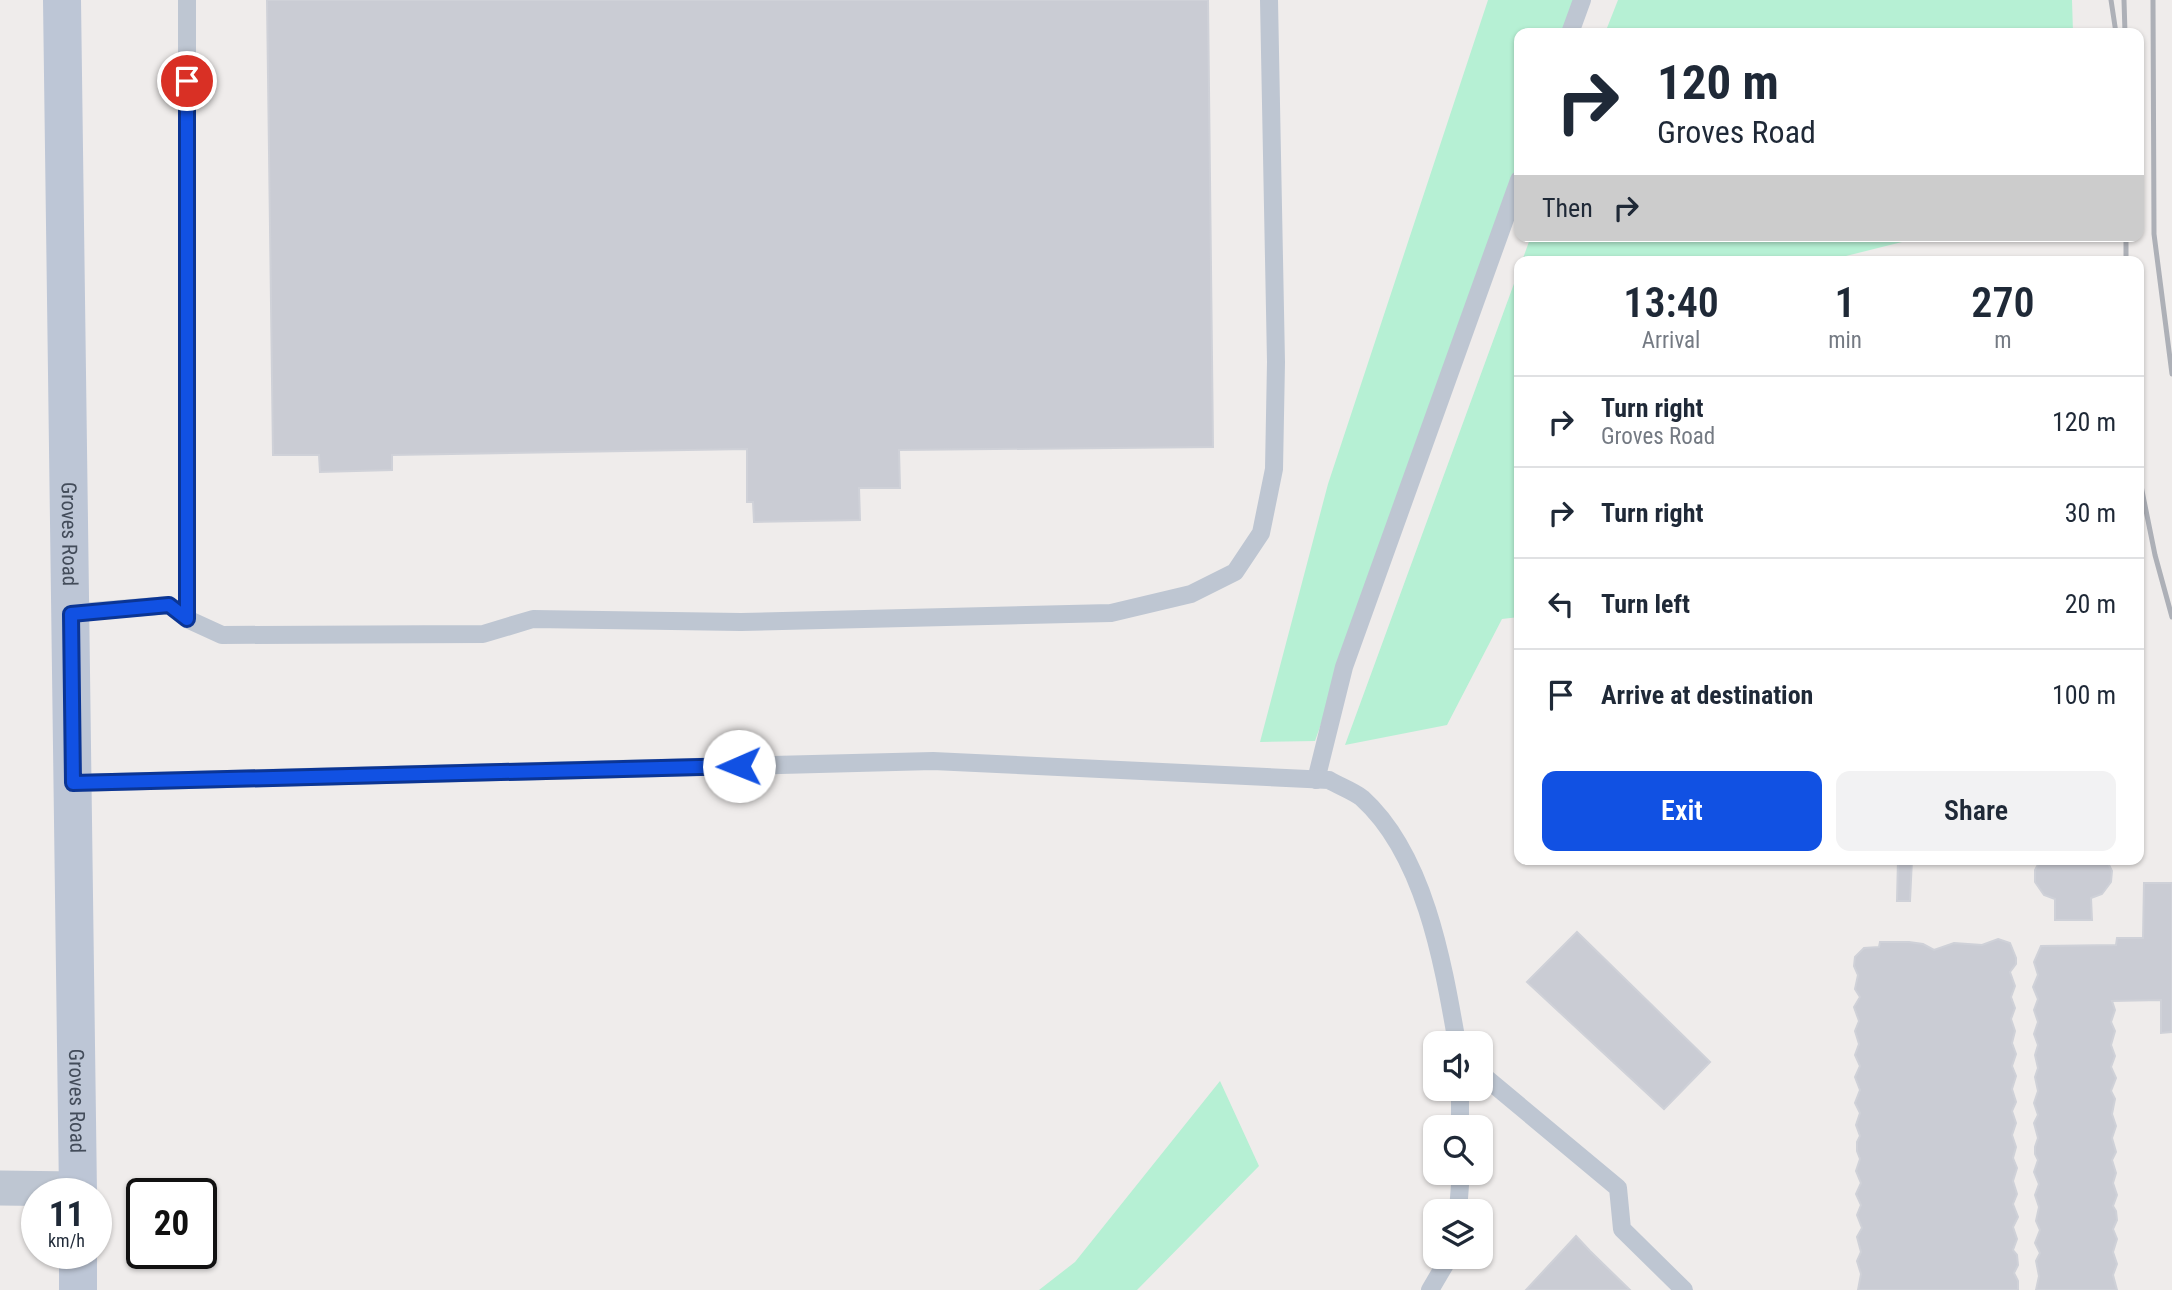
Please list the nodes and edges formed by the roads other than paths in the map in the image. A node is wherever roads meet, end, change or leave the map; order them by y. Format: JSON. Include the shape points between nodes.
{"nodes":[{"id":1,"x":62,"y":0,"type":"edge"},
{"id":2,"x":187,"y":0,"type":"edge"},
{"id":3,"x":1269,"y":0,"type":"edge"},
{"id":4,"x":1582,"y":0,"type":"edge"},
{"id":5,"x":1572,"y":28,"type":"edge"},
{"id":6,"x":1514,"y":194,"type":"edge"},
{"id":7,"x":71,"y":614,"type":"junction"},
{"id":8,"x":187,"y":619,"type":"junction"},
{"id":9,"x":1316,"y":780,"type":"junction"},
{"id":10,"x":73,"y":783,"type":"junction"},
{"id":11,"x":1455,"y":1031,"type":"edge"},
{"id":12,"x":1493,"y":1084,"type":"edge"},
{"id":13,"x":78,"y":1178,"type":"edge"},
{"id":14,"x":0,"y":1188,"type":"edge"},
{"id":15,"x":21,"y":1189,"type":"edge"},
{"id":16,"x":78,"y":1269,"type":"edge"},
{"id":17,"x":1442,"y":1269,"type":"edge"},
{"id":18,"x":78,"y":1290,"type":"edge"},
{"id":19,"x":1430,"y":1290,"type":"edge"},
{"id":20,"x":1684,"y":1290,"type":"edge"}],
"edges":[{"from":1,"to":7,"type":"street","name":"Groves Road"},
{"from":2,"to":8,"type":"lane"},
{"from":3,"to":8,"type":"lane","via":[[1274,469],[1261,533],[1235,572],[1191,594],[1111,613],[741,622],[533,619],[483,634],[222,635]]},
{"from":4,"to":5,"type":"lane"},
{"from":6,"to":9,"type":"lane","via":[[1345,667]]},
{"from":7,"to":8,"type":"lane","via":[[169,605]]},
{"from":7,"to":10,"type":"street","name":"Groves Road"},
{"from":9,"to":10,"type":"lane","via":[[933,761]]},
{"from":9,"to":11,"type":"lane","via":[[1329,780],[1360,796],[1389,827],[1418,884],[1442,960]]},
{"from":10,"to":13,"type":"street","name":"Groves Road"},
{"from":12,"to":20,"type":"lane","via":[[1618,1188],[1622,1229]]},
{"from":14,"to":15,"type":"street"},
{"from":16,"to":18,"type":"street"},
{"from":17,"to":19,"type":"lane"}]}
